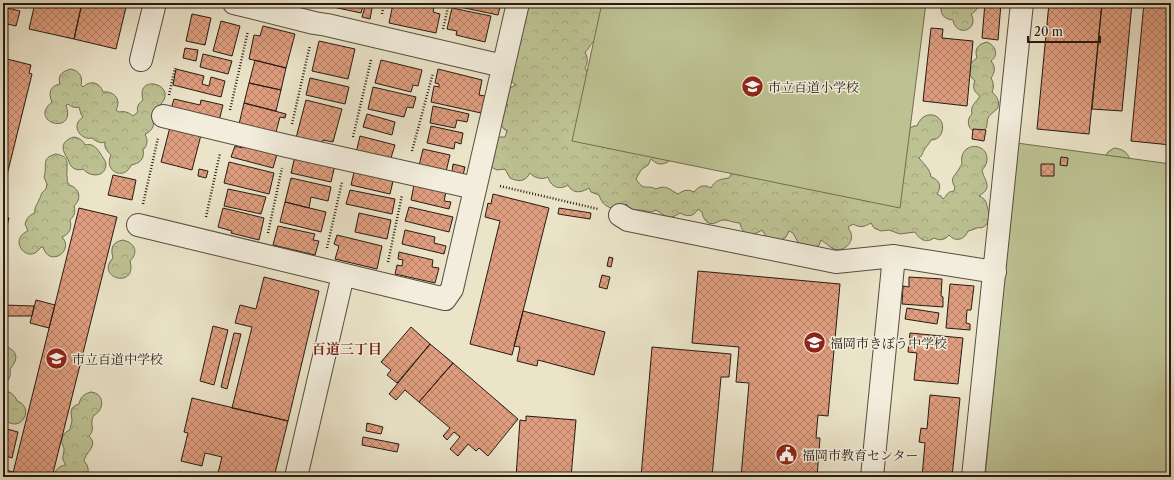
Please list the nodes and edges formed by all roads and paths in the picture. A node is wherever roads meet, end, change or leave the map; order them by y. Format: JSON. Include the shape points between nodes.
{"nodes":[{"id":1,"x":155,"y":3,"type":"edge"},
{"id":2,"x":234,"y":3,"type":"edge"},
{"id":3,"x":449,"y":3,"type":"edge"},
{"id":4,"x":518,"y":3,"type":"edge"},
{"id":5,"x":1022,"y":3,"type":"edge"},
{"id":6,"x":438,"y":51,"type":"junction"},
{"id":7,"x":141,"y":60,"type":"dead end"},
{"id":8,"x":503,"y":66,"type":"junction"},
{"id":9,"x":164,"y":116,"type":"joint"},
{"id":10,"x":406,"y":173,"type":"junction"},
{"id":11,"x":476,"y":184,"type":"junction"},
{"id":12,"x":620,"y":215,"type":"joint"},
{"id":13,"x":138,"y":226,"type":"joint"},
{"id":14,"x":894,"y":256,"type":"junction"},
{"id":15,"x":994,"y":272,"type":"junction"},
{"id":16,"x":343,"y":275,"type":"junction"},
{"id":17,"x":385,"y":285,"type":"junction"},
{"id":18,"x":296,"y":477,"type":"edge"},
{"id":19,"x":872,"y":477,"type":"edge"},
{"id":20,"x":973,"y":477,"type":"edge"}],
"edges":[{"from":1,"to":7,"type":"street"},
{"from":2,"to":6,"type":"street"},
{"from":3,"to":6,"type":"path"},
{"from":4,"to":8,"type":"street"},
{"from":5,"to":15,"type":"street"},
{"from":6,"to":8,"type":"street"},
{"from":6,"to":10,"type":"path"},
{"from":8,"to":11,"type":"street"},
{"from":9,"to":10,"type":"street"},
{"from":9,"to":13,"type":"path"},
{"from":10,"to":11,"type":"street"},
{"from":10,"to":17,"type":"path"},
{"from":11,"to":12,"type":"path"},
{"from":11,"to":17,"type":"street","via":[[452,289],[445,299]]},
{"from":12,"to":14,"type":"street","via":[[628,220],[836,262]]},
{"from":13,"to":16,"type":"street"},
{"from":14,"to":15,"type":"street"},
{"from":14,"to":19,"type":"street"},
{"from":15,"to":20,"type":"street"},
{"from":16,"to":17,"type":"street"},
{"from":16,"to":18,"type":"street"}]}
